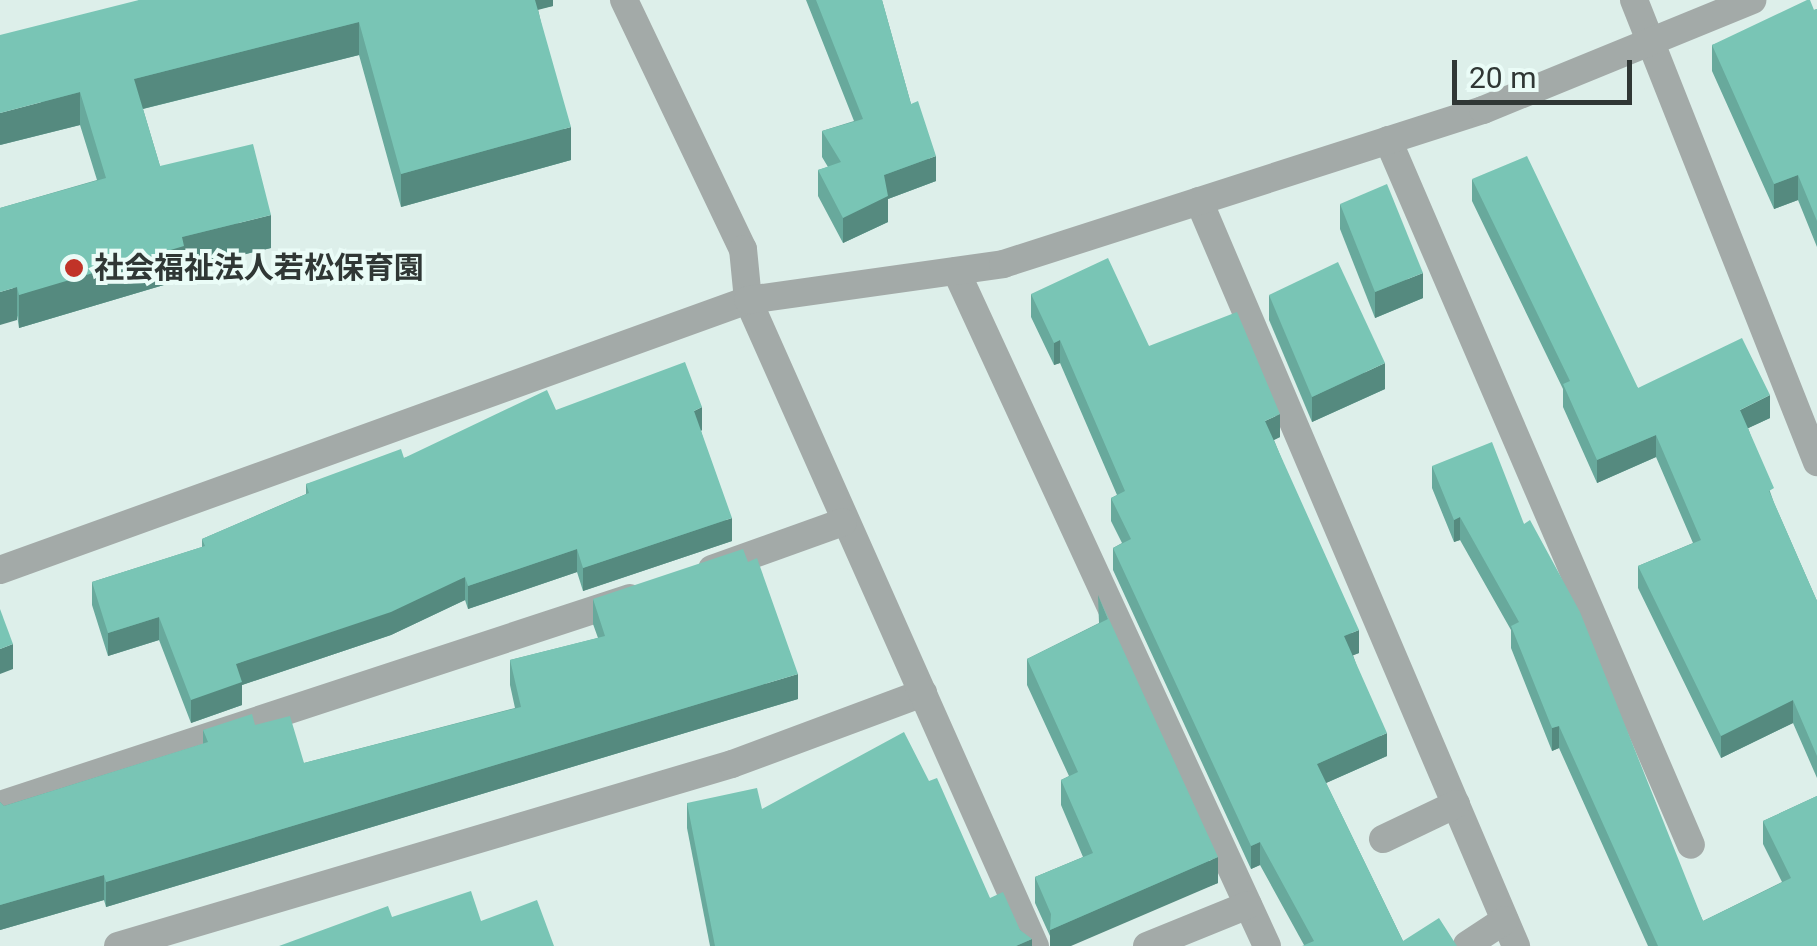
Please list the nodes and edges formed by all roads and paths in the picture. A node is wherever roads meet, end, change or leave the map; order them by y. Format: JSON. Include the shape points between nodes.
{"nodes":[{"id":1,"x":624,"y":0,"type":"edge"},
{"id":2,"x":1634,"y":0,"type":"edge"},
{"id":3,"x":1752,"y":0,"type":"edge"},
{"id":4,"x":1646,"y":39,"type":"junction"},
{"id":5,"x":1388,"y":140,"type":"junction"},
{"id":6,"x":1199,"y":200,"type":"junction"},
{"id":7,"x":956,"y":271,"type":"junction"},
{"id":8,"x":748,"y":300,"type":"junction"},
{"id":9,"x":1817,"y":462,"type":"edge"},
{"id":10,"x":843,"y":522,"type":"junction"},
{"id":11,"x":0,"y":570,"type":"edge"},
{"id":12,"x":686,"y":578,"type":"edge"},
{"id":13,"x":651,"y":590,"type":"edge"},
{"id":14,"x":922,"y":693,"type":"junction"},
{"id":15,"x":1456,"y":804,"type":"junction"},
{"id":16,"x":0,"y":805,"type":"edge"},
{"id":17,"x":1382,"y":839,"type":"dead end"},
{"id":18,"x":1691,"y":846,"type":"dead end"},
{"id":19,"x":1248,"y":906,"type":"junction"},
{"id":20,"x":1505,"y":920,"type":"junction"},
{"id":21,"x":1466,"y":944,"type":"edge"},
{"id":22,"x":118,"y":946,"type":"edge"},
{"id":23,"x":1035,"y":946,"type":"edge"},
{"id":24,"x":1147,"y":946,"type":"edge"},
{"id":25,"x":1267,"y":946,"type":"edge"},
{"id":26,"x":1516,"y":946,"type":"edge"}],
"edges":[{"from":1,"to":8,"type":"street","via":[[744,249]]},
{"from":2,"to":4,"type":"street"},
{"from":3,"to":4,"type":"street"},
{"from":4,"to":5,"type":"street","via":[[1483,110]]},
{"from":4,"to":9,"type":"street"},
{"from":5,"to":6,"type":"street"},
{"from":5,"to":18,"type":"street"},
{"from":6,"to":7,"type":"street","via":[[1003,264]]},
{"from":6,"to":15,"type":"street"},
{"from":7,"to":8,"type":"street"},
{"from":7,"to":19,"type":"street"},
{"from":8,"to":10,"type":"street"},
{"from":8,"to":11,"type":"street"},
{"from":10,"to":12,"type":"street"},
{"from":10,"to":14,"type":"street"},
{"from":13,"to":16,"type":"street"},
{"from":14,"to":22,"type":"street","via":[[732,764]]},
{"from":14,"to":23,"type":"street"},
{"from":15,"to":17,"type":"street"},
{"from":15,"to":20,"type":"street"},
{"from":19,"to":24,"type":"street"},
{"from":19,"to":25,"type":"street"},
{"from":20,"to":21,"type":"street"},
{"from":20,"to":26,"type":"street"}]}
